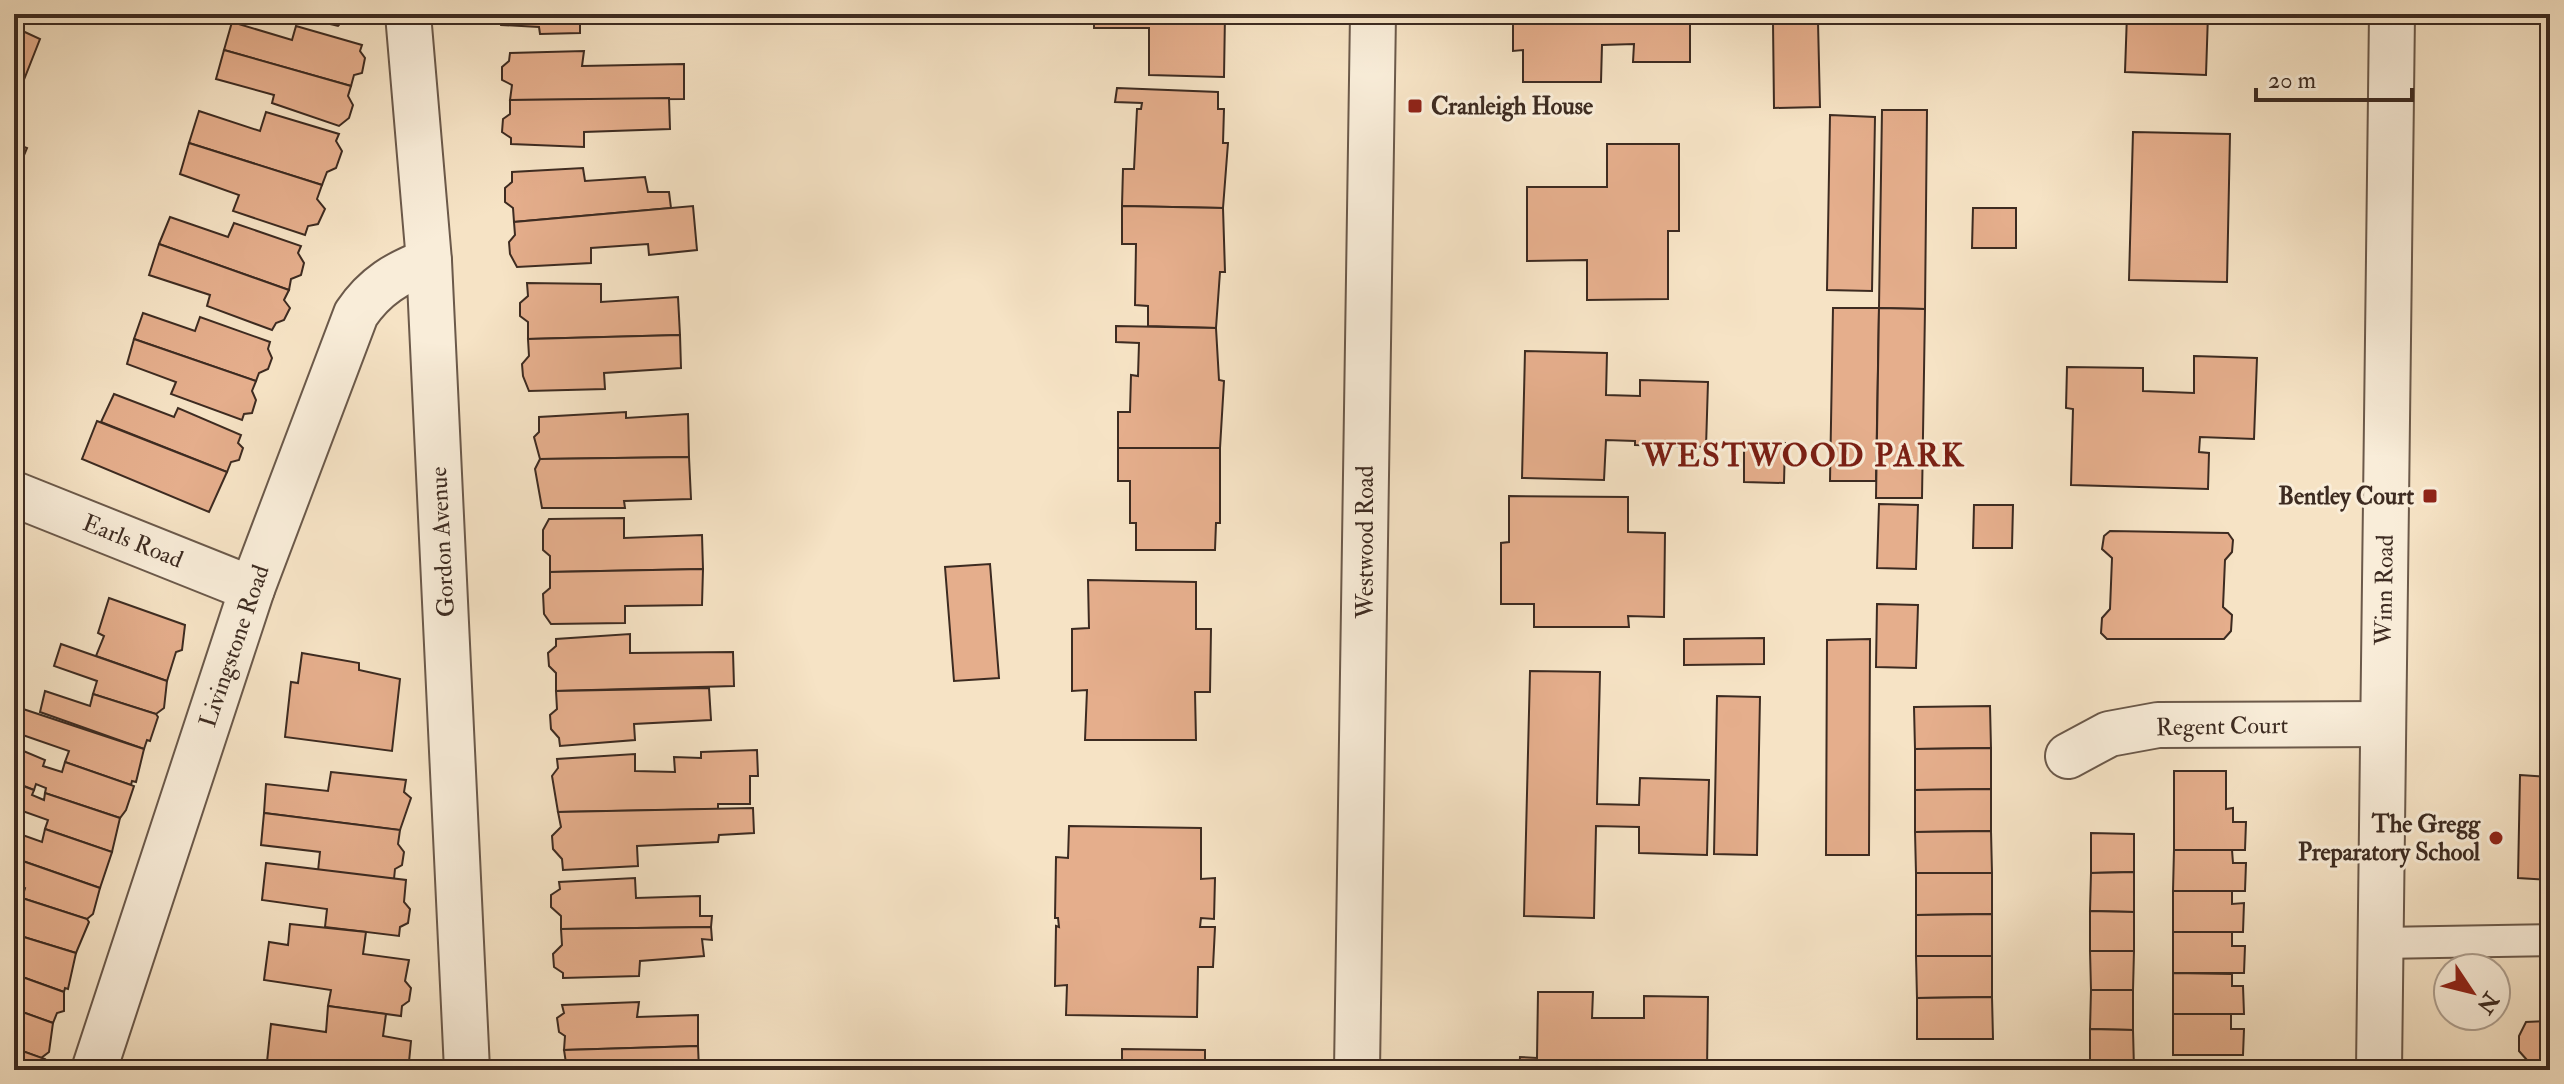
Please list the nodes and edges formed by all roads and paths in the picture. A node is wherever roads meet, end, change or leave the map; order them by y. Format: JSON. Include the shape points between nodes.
{"nodes":[{"id":1,"x":408,"y":14,"type":"edge"},
{"id":2,"x":1373,"y":14,"type":"edge"},
{"id":3,"x":2392,"y":14,"type":"edge"},
{"id":4,"x":429,"y":261,"type":"junction"},
{"id":5,"x":14,"y":494,"type":"edge"},
{"id":6,"x":252,"y":589,"type":"junction"},
{"id":7,"x":2382,"y":724,"type":"junction"},
{"id":8,"x":2068,"y":756,"type":"dead end"},
{"id":9,"x":2550,"y":940,"type":"edge"},
{"id":10,"x":2380,"y":943,"type":"junction"},
{"id":11,"x":94,"y":1070,"type":"edge"},
{"id":12,"x":467,"y":1070,"type":"edge"},
{"id":13,"x":1357,"y":1070,"type":"edge"},
{"id":14,"x":2379,"y":1070,"type":"edge"}],
"edges":[{"from":1,"to":4,"type":"street","name":"Gordon Avenue"},
{"from":2,"to":13,"type":"street","name":"Westwood Road"},
{"from":3,"to":7,"type":"street","name":"Winn Road"},
{"from":4,"to":6,"type":"street","name":"Livingstone Road","via":[[397,273],[370,293],[356,314]]},
{"from":4,"to":12,"type":"street","name":"Gordon Avenue"},
{"from":5,"to":6,"type":"street","name":"Earls Road"},
{"from":6,"to":11,"type":"street","name":"Livingstone Road"},
{"from":7,"to":8,"type":"street","name":"Regent Court","via":[[2158,725],[2109,734]]},
{"from":7,"to":10,"type":"street","name":"Winn Road"},
{"from":9,"to":10,"type":"lane"},
{"from":10,"to":14,"type":"street","name":"Winn Road"}]}
